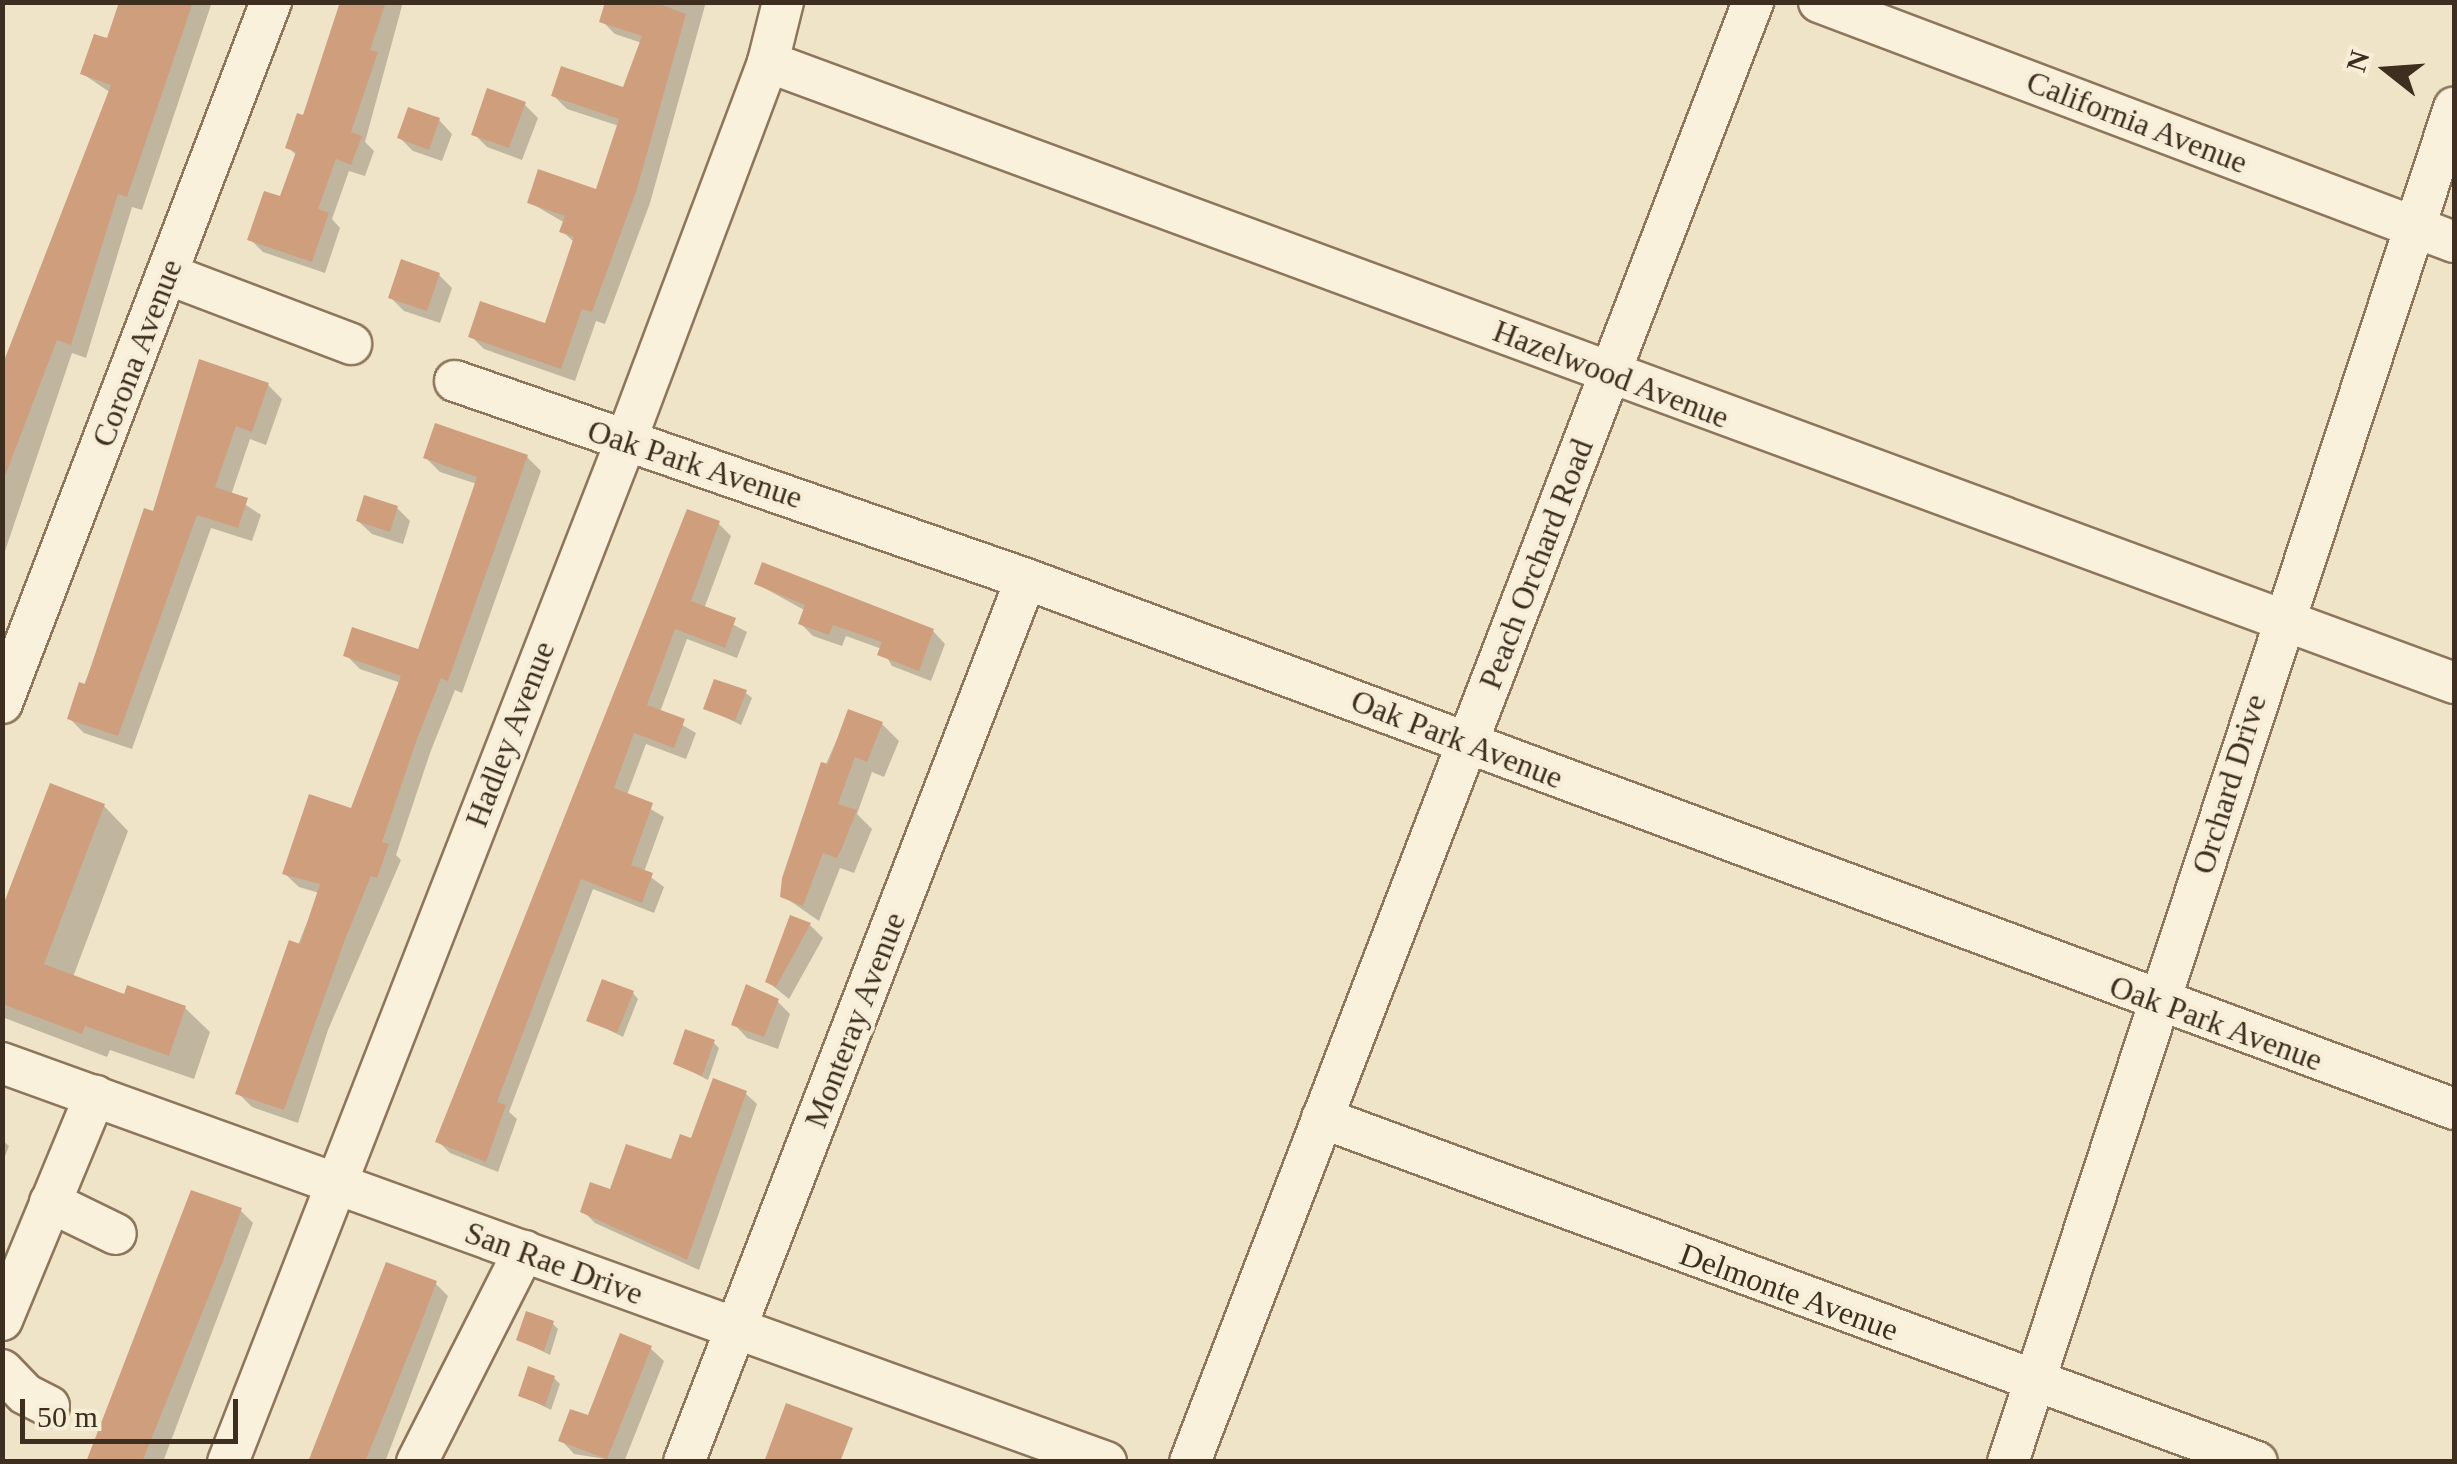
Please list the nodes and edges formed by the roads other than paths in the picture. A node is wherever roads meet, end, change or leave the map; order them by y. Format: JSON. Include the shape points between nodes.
{"nodes":[{"id":1,"x":271,"y":2,"type":"edge"},
{"id":2,"x":783,"y":2,"type":"edge"},
{"id":3,"x":1752,"y":2,"type":"edge"},
{"id":4,"x":1819,"y":2,"type":"edge"},
{"id":5,"x":768,"y":62,"type":"junction"},
{"id":6,"x":2454,"y":108,"type":"edge"},
{"id":7,"x":2413,"y":226,"type":"junction"},
{"id":8,"x":2454,"y":242,"type":"edge"},
{"id":9,"x":167,"y":274,"type":"junction"},
{"id":10,"x":351,"y":344,"type":"dead end"},
{"id":11,"x":1608,"y":373,"type":"junction"},
{"id":12,"x":456,"y":380,"type":"dead end"},
{"id":13,"x":625,"y":443,"type":"junction"},
{"id":14,"x":1026,"y":579,"type":"junction"},
{"id":15,"x":2281,"y":620,"type":"junction"},
{"id":16,"x":2454,"y":683,"type":"edge"},
{"id":17,"x":2,"y":703,"type":"edge"},
{"id":18,"x":1468,"y":741,"type":"junction"},
{"id":19,"x":2160,"y":1004,"type":"junction"},
{"id":20,"x":2,"y":1063,"type":"edge"},
{"id":21,"x":94,"y":1096,"type":"junction"},
{"id":22,"x":2454,"y":1109,"type":"edge"},
{"id":23,"x":1322,"y":1118,"type":"junction"},
{"id":24,"x":336,"y":1183,"type":"junction"},
{"id":25,"x":50,"y":1202,"type":"junction"},
{"id":26,"x":116,"y":1234,"type":"dead end"},
{"id":27,"x":524,"y":1252,"type":"junction"},
{"id":28,"x":2,"y":1320,"type":"edge"},
{"id":29,"x":736,"y":1329,"type":"junction"},
{"id":30,"x":2,"y":1370,"type":"edge"},
{"id":31,"x":2033,"y":1384,"type":"junction"},
{"id":32,"x":48,"y":1406,"type":"dead end"},
{"id":33,"x":228,"y":1462,"type":"edge"},
{"id":34,"x":417,"y":1462,"type":"edge"},
{"id":35,"x":684,"y":1462,"type":"edge"},
{"id":36,"x":1106,"y":1462,"type":"edge"},
{"id":37,"x":1190,"y":1462,"type":"edge"},
{"id":38,"x":2008,"y":1462,"type":"edge"},
{"id":39,"x":2257,"y":1462,"type":"edge"}],
"edges":[{"from":1,"to":9,"type":"street","name":"Corona Avenue"},
{"from":2,"to":5,"type":"street","name":"Hadley Avenue"},
{"from":3,"to":11,"type":"street","name":"Peach Orchard Road"},
{"from":4,"to":7,"type":"street","name":"California Avenue"},
{"from":5,"to":11,"type":"street","name":"Hazelwood Avenue"},
{"from":5,"to":13,"type":"street","name":"Hadley Avenue"},
{"from":6,"to":7,"type":"street","name":"Orchard Drive"},
{"from":7,"to":8,"type":"street","name":"California Avenue"},
{"from":7,"to":15,"type":"street","name":"Orchard Drive"},
{"from":9,"to":10,"type":"street"},
{"from":9,"to":17,"type":"street","name":"Corona Avenue"},
{"from":11,"to":15,"type":"street","name":"Hazelwood Avenue"},
{"from":11,"to":18,"type":"street","name":"Peach Orchard Road"},
{"from":12,"to":13,"type":"street","name":"Oak Park Avenue"},
{"from":13,"to":14,"type":"street","name":"Oak Park Avenue","via":[[787,492]]},
{"from":13,"to":24,"type":"street","name":"Hadley Avenue"},
{"from":14,"to":18,"type":"street","name":"Oak Park Avenue"},
{"from":14,"to":29,"type":"street","name":"Monteray Avenue"},
{"from":15,"to":16,"type":"street","name":"Hazelwood Avenue"},
{"from":15,"to":19,"type":"street","name":"Orchard Drive"},
{"from":18,"to":19,"type":"street","name":"Oak Park Avenue"},
{"from":18,"to":23,"type":"street","name":"Peach Orchard Road"},
{"from":19,"to":22,"type":"street","name":"Oak Park Avenue"},
{"from":19,"to":31,"type":"street","name":"Orchard Drive"},
{"from":20,"to":21,"type":"street","name":"San Rae Drive"},
{"from":21,"to":24,"type":"street","name":"San Rae Drive"},
{"from":21,"to":25,"type":"street"},
{"from":23,"to":31,"type":"street","name":"Delmonte Avenue"},
{"from":23,"to":37,"type":"street","name":"Peach Orchard Road"},
{"from":24,"to":27,"type":"street","name":"San Rae Drive"},
{"from":24,"to":33,"type":"street","name":"Hadley Avenue"},
{"from":25,"to":26,"type":"street"},
{"from":25,"to":28,"type":"street"},
{"from":27,"to":29,"type":"street","name":"San Rae Drive"},
{"from":27,"to":34,"type":"street"},
{"from":29,"to":35,"type":"street","name":"Monteray Avenue"},
{"from":29,"to":36,"type":"street","name":"San Rae Drive"},
{"from":30,"to":32,"type":"street"},
{"from":31,"to":38,"type":"street","name":"Orchard Drive"},
{"from":31,"to":39,"type":"street","name":"Delmonte Avenue"}]}
